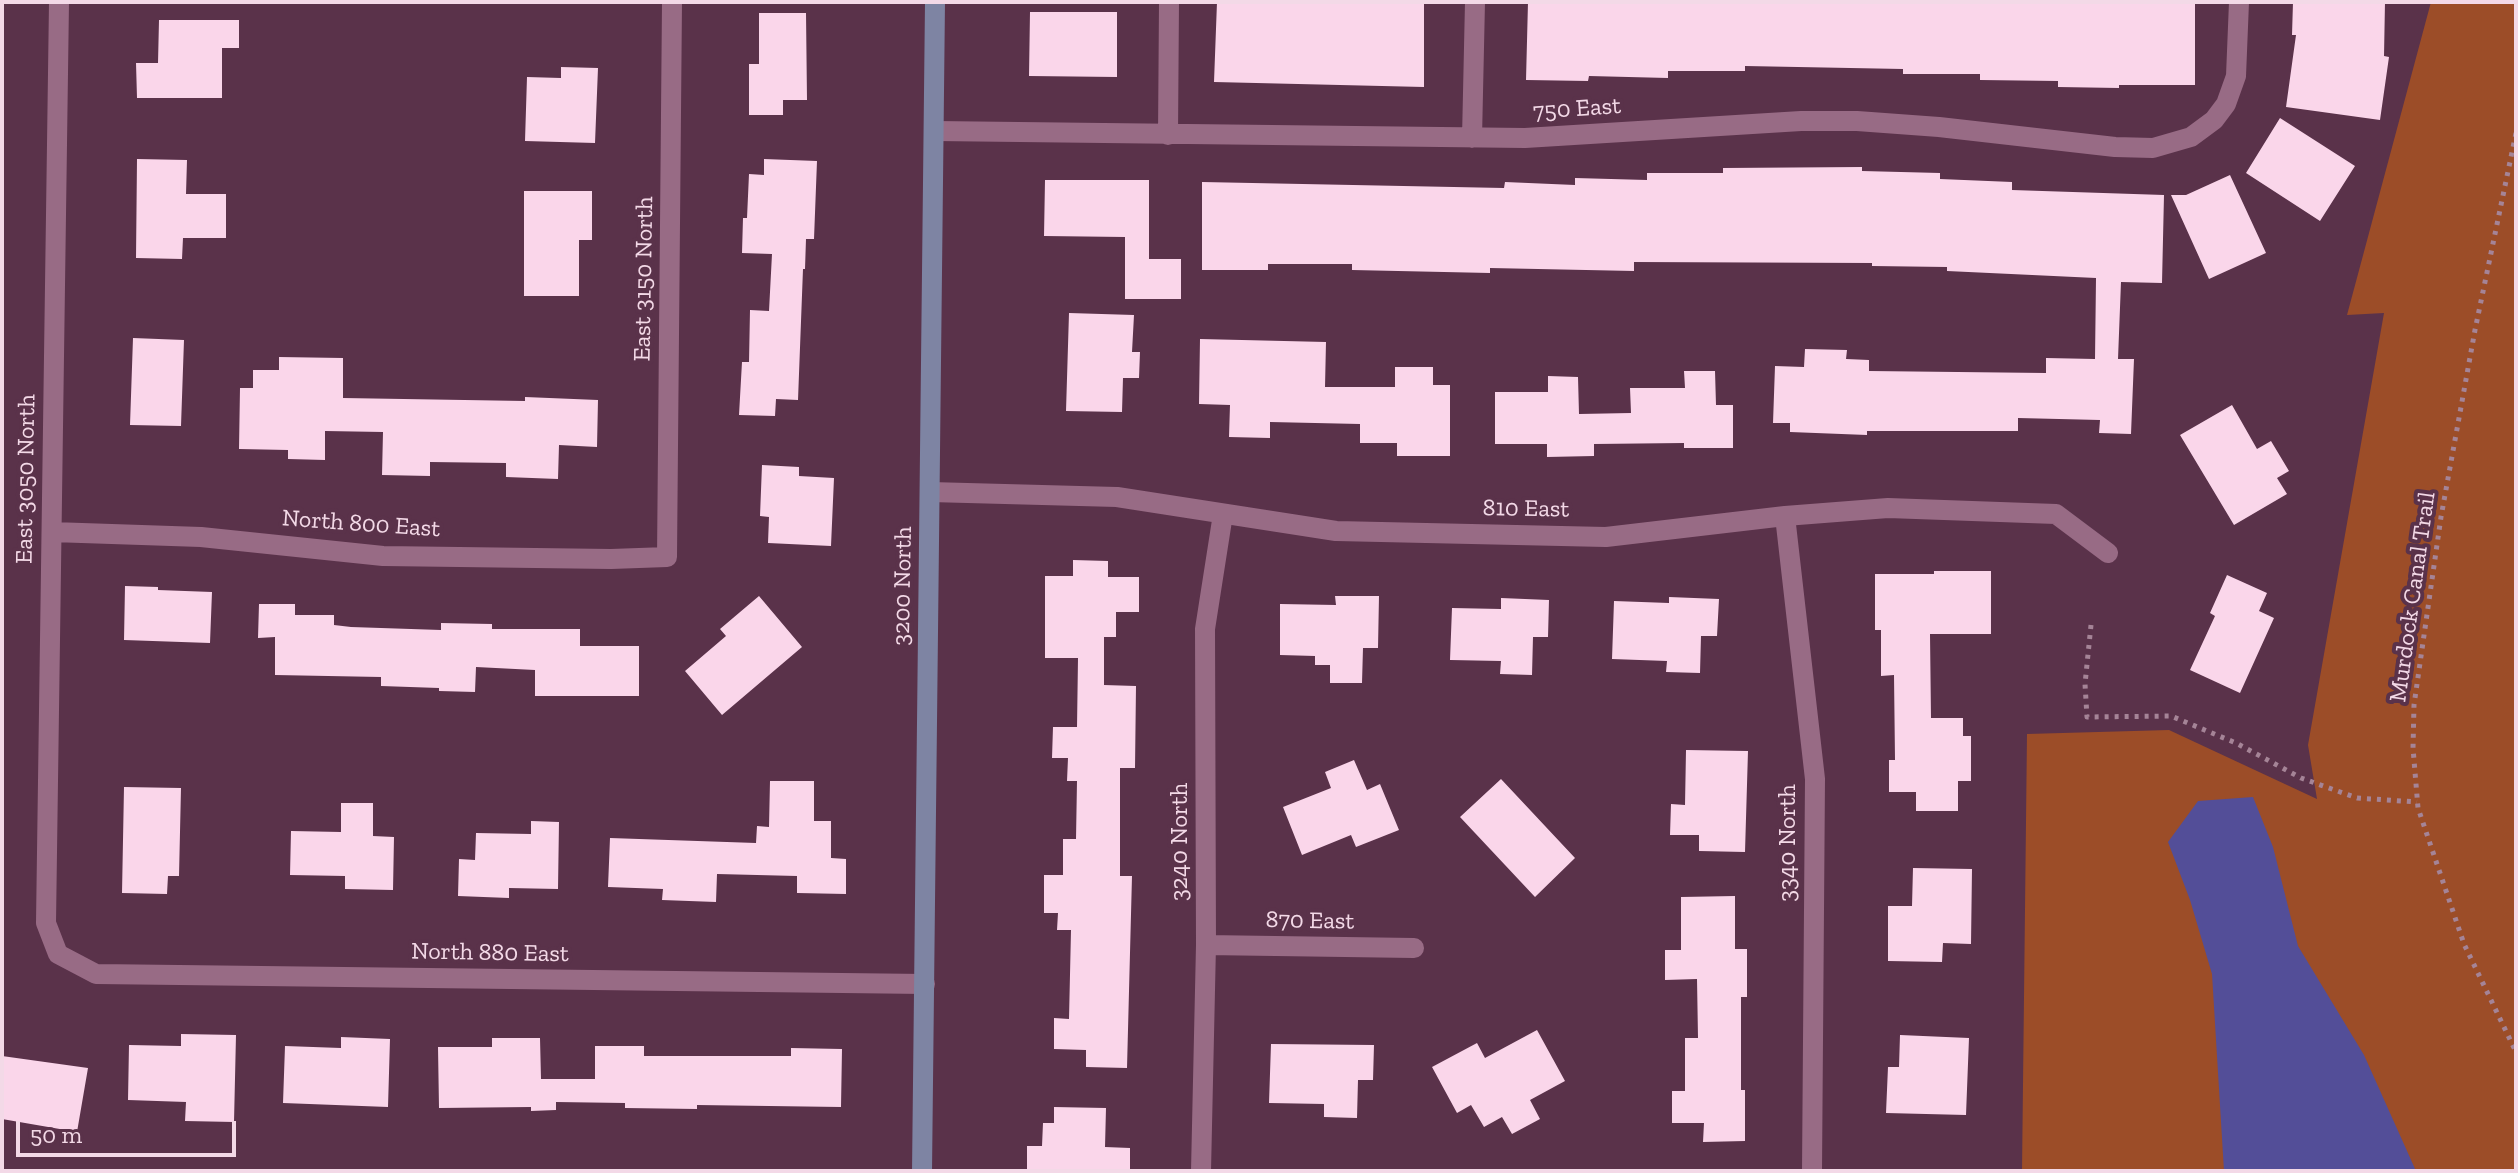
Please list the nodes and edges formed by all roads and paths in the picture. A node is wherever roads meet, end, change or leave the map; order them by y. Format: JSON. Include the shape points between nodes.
{"nodes":[{"id":1,"x":59,"y":2,"type":"edge"},
{"id":2,"x":672,"y":2,"type":"edge"},
{"id":3,"x":935,"y":2,"type":"edge"},
{"id":4,"x":1169,"y":2,"type":"edge"},
{"id":5,"x":1475,"y":2,"type":"edge"},
{"id":6,"x":2239,"y":2,"type":"edge"},
{"id":7,"x":935,"y":131,"type":"junction"},
{"id":8,"x":2516,"y":133,"type":"edge"},
{"id":9,"x":1168,"y":135,"type":"junction"},
{"id":10,"x":1472,"y":138,"type":"junction"},
{"id":11,"x":930,"y":492,"type":"junction"},
{"id":12,"x":1223,"y":514,"type":"junction"},
{"id":13,"x":1785,"y":516,"type":"junction"},
{"id":14,"x":52,"y":532,"type":"junction"},
{"id":15,"x":2108,"y":553,"type":"dead end"},
{"id":16,"x":667,"y":557,"type":"joint"},
{"id":17,"x":2091,"y":625,"type":"dead end"},
{"id":18,"x":2417,"y":802,"type":"junction"},
{"id":19,"x":1206,"y":945,"type":"junction"},
{"id":20,"x":1414,"y":948,"type":"dead end"},
{"id":21,"x":58,"y":954,"type":"joint"},
{"id":22,"x":925,"y":984,"type":"junction"},
{"id":23,"x":2516,"y":1052,"type":"edge"},
{"id":24,"x":922,"y":1171,"type":"edge"},
{"id":25,"x":1201,"y":1171,"type":"edge"},
{"id":26,"x":1812,"y":1171,"type":"edge"}],
"edges":[{"from":1,"to":14,"type":"street","name":"East 3050 North"},
{"from":2,"to":16,"type":"street","name":"East 3150 North"},
{"from":3,"to":7,"type":"street","name":"3200 North"},
{"from":4,"to":9,"type":"street"},
{"from":5,"to":10,"type":"street"},
{"from":6,"to":10,"type":"street","name":"750 East","via":[[2236,76],[2226,104],[2191,137],[2153,148],[1857,121]]},
{"from":7,"to":9,"type":"street","name":"750 East"},
{"from":7,"to":11,"type":"street","name":"3200 North"},
{"from":8,"to":18,"type":"path","name":"Murdock Canal Trail","via":[[2438,533],[2414,705]]},
{"from":9,"to":10,"type":"street","name":"750 East"},
{"from":11,"to":12,"type":"street","name":"810 East","via":[[1117,497]]},
{"from":11,"to":22,"type":"street","name":"3200 North"},
{"from":12,"to":13,"type":"street","name":"810 East","via":[[1336,531],[1606,537]]},
{"from":12,"to":19,"type":"street","name":"3240 North","via":[[1205,629]]},
{"from":13,"to":15,"type":"street","name":"810 East","via":[[1888,508],[2056,514]]},
{"from":13,"to":26,"type":"street","name":"3340 North","via":[[1815,779]]},
{"from":14,"to":16,"type":"street","name":"North 800 East","via":[[201,537],[383,556]]},
{"from":14,"to":21,"type":"street","name":"East 3050 North","via":[[46,923]]},
{"from":17,"to":18,"type":"path","via":[[2087,717],[2171,716],[2301,778],[2357,798]]},
{"from":18,"to":23,"type":"path","name":"Murdock Canal Trail","via":[[2464,944]]},
{"from":19,"to":20,"type":"street","name":"870 East"},
{"from":19,"to":25,"type":"street","name":"3240 North"},
{"from":21,"to":22,"type":"street","name":"North 880 East","via":[[96,974]]},
{"from":22,"to":24,"type":"street","name":"3200 North"}]}
